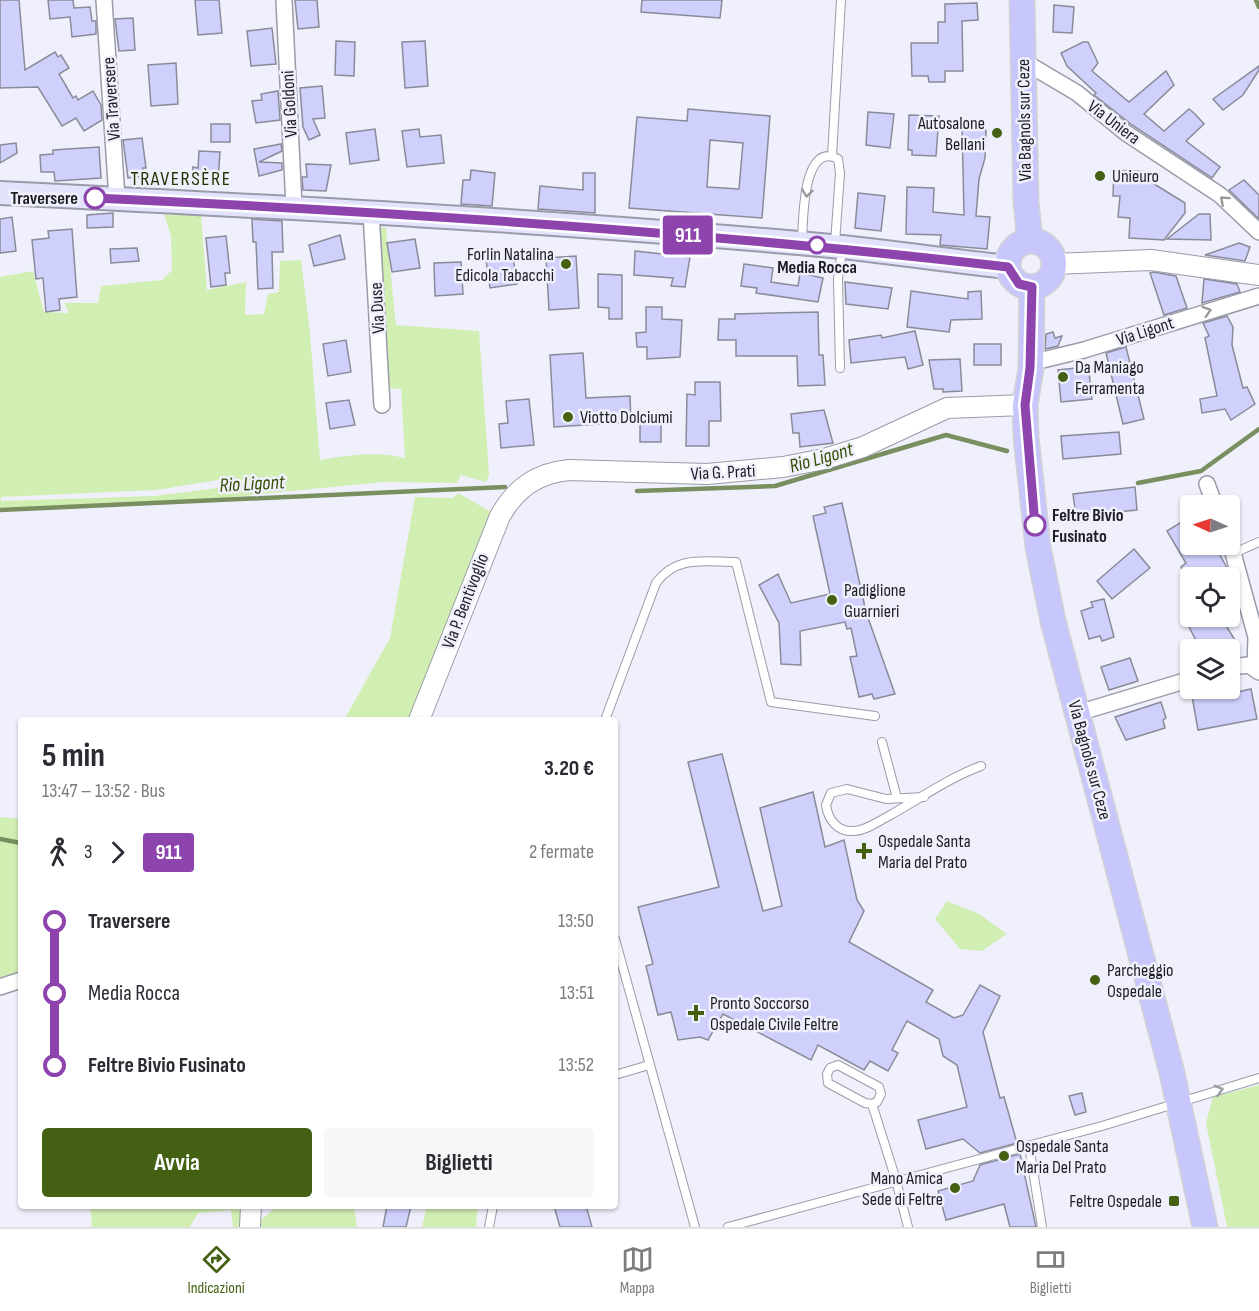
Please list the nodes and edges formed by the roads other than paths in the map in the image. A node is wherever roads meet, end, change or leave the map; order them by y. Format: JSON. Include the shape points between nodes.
{"nodes":[{"id":1,"x":104,"y":0,"type":"edge"},
{"id":2,"x":284,"y":0,"type":"edge"},
{"id":3,"x":841,"y":0,"type":"edge"},
{"id":4,"x":1022,"y":0,"type":"edge"},
{"id":5,"x":1023,"y":61,"type":"junction"},
{"id":6,"x":832,"y":156,"type":"junction"},
{"id":7,"x":0,"y":193,"type":"edge"},
{"id":8,"x":117,"y":199,"type":"junction"},
{"id":9,"x":294,"y":207,"type":"junction"},
{"id":10,"x":371,"y":212,"type":"junction"},
{"id":11,"x":1259,"y":232,"type":"edge"},
{"id":12,"x":1030,"y":240,"type":"junction"},
{"id":13,"x":802,"y":244,"type":"junction"},
{"id":14,"x":838,"y":247,"type":"junction"},
{"id":15,"x":1054,"y":264,"type":"junction"},
{"id":16,"x":1008,"y":267,"type":"junction"},
{"id":17,"x":1259,"y":275,"type":"edge"},
{"id":18,"x":1032,"y":287,"type":"junction"},
{"id":19,"x":1259,"y":296,"type":"edge"},
{"id":20,"x":1030,"y":363,"type":"junction"},
{"id":21,"x":840,"y":368,"type":"dead end"},
{"id":22,"x":382,"y":405,"type":"dead end"},
{"id":23,"x":1025,"y":405,"type":"junction"},
{"id":24,"x":1207,"y":484,"type":"dead end"},
{"id":25,"x":522,"y":487,"type":"joint"},
{"id":26,"x":1211,"y":495,"type":"edge"},
{"id":27,"x":1259,"y":542,"type":"edge"},
{"id":28,"x":1240,"y":546,"type":"edge"},
{"id":29,"x":1234,"y":555,"type":"edge"},
{"id":30,"x":1240,"y":666,"type":"edge"},
{"id":31,"x":1257,"y":670,"type":"edge"},
{"id":32,"x":1180,"y":682,"type":"edge"},
{"id":33,"x":1078,"y":713,"type":"junction"},
{"id":34,"x":875,"y":716,"type":"dead end"},
{"id":35,"x":420,"y":717,"type":"edge"},
{"id":36,"x":606,"y":717,"type":"edge"},
{"id":37,"x":882,"y":742,"type":"dead end"},
{"id":38,"x":981,"y":766,"type":"dead end"},
{"id":39,"x":924,"y":797,"type":"junction"},
{"id":40,"x":897,"y":798,"type":"junction"},
{"id":41,"x":618,"y":958,"type":"edge"},
{"id":42,"x":18,"y":981,"type":"edge"},
{"id":43,"x":0,"y":987,"type":"edge"},
{"id":44,"x":649,"y":1065,"type":"junction"},
{"id":45,"x":618,"y":1074,"type":"edge"},
{"id":46,"x":1259,"y":1078,"type":"edge"},
{"id":47,"x":1179,"y":1103,"type":"junction"},
{"id":48,"x":872,"y":1104,"type":"junction"},
{"id":49,"x":1029,"y":1145,"type":"junction"},
{"id":50,"x":896,"y":1180,"type":"junction"},
{"id":51,"x":251,"y":1209,"type":"edge"},
{"id":52,"x":492,"y":1209,"type":"edge"},
{"id":53,"x":250,"y":1227,"type":"edge"},
{"id":54,"x":489,"y":1227,"type":"edge"},
{"id":55,"x":695,"y":1227,"type":"edge"},
{"id":56,"x":728,"y":1227,"type":"edge"},
{"id":57,"x":908,"y":1227,"type":"edge"},
{"id":58,"x":1042,"y":1227,"type":"edge"},
{"id":59,"x":1205,"y":1227,"type":"edge"}],
"edges":[{"from":1,"to":8,"type":"street","name":"Via Traversere"},
{"from":2,"to":9,"type":"street","name":"Via Goldoni"},
{"from":3,"to":6,"type":"lane"},
{"from":4,"to":5,"type":"main road","name":"Via Bagnols sur Ceze"},
{"from":11,"to":5,"type":"street","name":"Via Uniera","one_way":true,"via":[[1220,195],[1126,133],[1077,93]]},
{"from":5,"to":12,"type":"main road","name":"Via Bagnols sur Ceze"},
{"from":6,"to":13,"type":"lane","one_way":true,"via":[[819,158],[812,166]]},
{"from":6,"to":14,"type":"lane","via":[[838,159],[840,173]]},
{"from":7,"to":8,"type":"main road"},
{"from":8,"to":9,"type":"main road"},
{"from":9,"to":10,"type":"main road"},
{"from":10,"to":13,"type":"main road"},
{"from":10,"to":22,"type":"street","name":"Via Duse"},
{"from":12,"to":15,"type":"main road","via":[[1050,250]]},
{"from":12,"to":16,"type":"main road","via":[[1011,252]]},
{"from":13,"to":14,"type":"main road"},
{"from":14,"to":16,"type":"main road"},
{"from":14,"to":21,"type":"lane"},
{"from":15,"to":17,"type":"street","via":[[1151,260]]},
{"from":15,"to":18,"type":"main road","via":[[1045,282]]},
{"from":16,"to":18,"type":"main road","via":[[1019,284]]},
{"from":18,"to":20,"type":"main road","name":"Via Bagnols sur Ceze"},
{"from":20,"to":19,"type":"street","name":"Via Ligont","one_way":true},
{"from":20,"to":23,"type":"main road","name":"Via Bagnols sur Ceze"},
{"from":23,"to":25,"type":"street","name":"Via G. Prati","via":[[947,408],[863,447],[783,467],[707,474],[569,470],[547,474]]},
{"from":23,"to":33,"type":"main road","name":"Via Bagnols sur Ceze","via":[[1038,547]]},
{"from":24,"to":26,"type":"street"},
{"from":25,"to":35,"type":"street","name":"Via P. Bentivoglio","via":[[506,506],[491,535]]},
{"from":27,"to":28,"type":"lane"},
{"from":29,"to":31,"type":"street","via":[[1256,637]]},
{"from":30,"to":31,"type":"street","via":[[1249,665]]},
{"from":32,"to":33,"type":"street"},
{"from":33,"to":47,"type":"main road","name":"Via Bagnols sur Ceze"},
{"from":34,"to":36,"type":"lane","via":[[771,702],[736,562],[692,562],[666,570],[656,583]]},
{"from":37,"to":40,"type":"lane"},
{"from":38,"to":39,"type":"lane"},
{"from":39,"to":40,"type":"lane"},
{"from":39,"to":40,"type":"lane","via":[[856,831],[839,827],[827,813],[828,798],[841,789]]},
{"from":41,"to":44,"type":"lane"},
{"from":42,"to":43,"type":"street"},
{"from":44,"to":45,"type":"lane"},
{"from":44,"to":55,"type":"lane"},
{"from":47,"to":46,"type":"lane","one_way":true},
{"from":47,"to":49,"type":"lane"},
{"from":47,"to":59,"type":"main road","name":"Via Bagnols sur Ceze"},
{"from":48,"to":48,"type":"lane","via":[[881,1094],[879,1088],[838,1065],[830,1068],[828,1083]]},
{"from":48,"to":50,"type":"lane"},
{"from":49,"to":50,"type":"lane"},
{"from":49,"to":58,"type":"lane"},
{"from":50,"to":56,"type":"lane"},
{"from":50,"to":57,"type":"lane"},
{"from":51,"to":53,"type":"street"},
{"from":52,"to":54,"type":"lane"}]}
